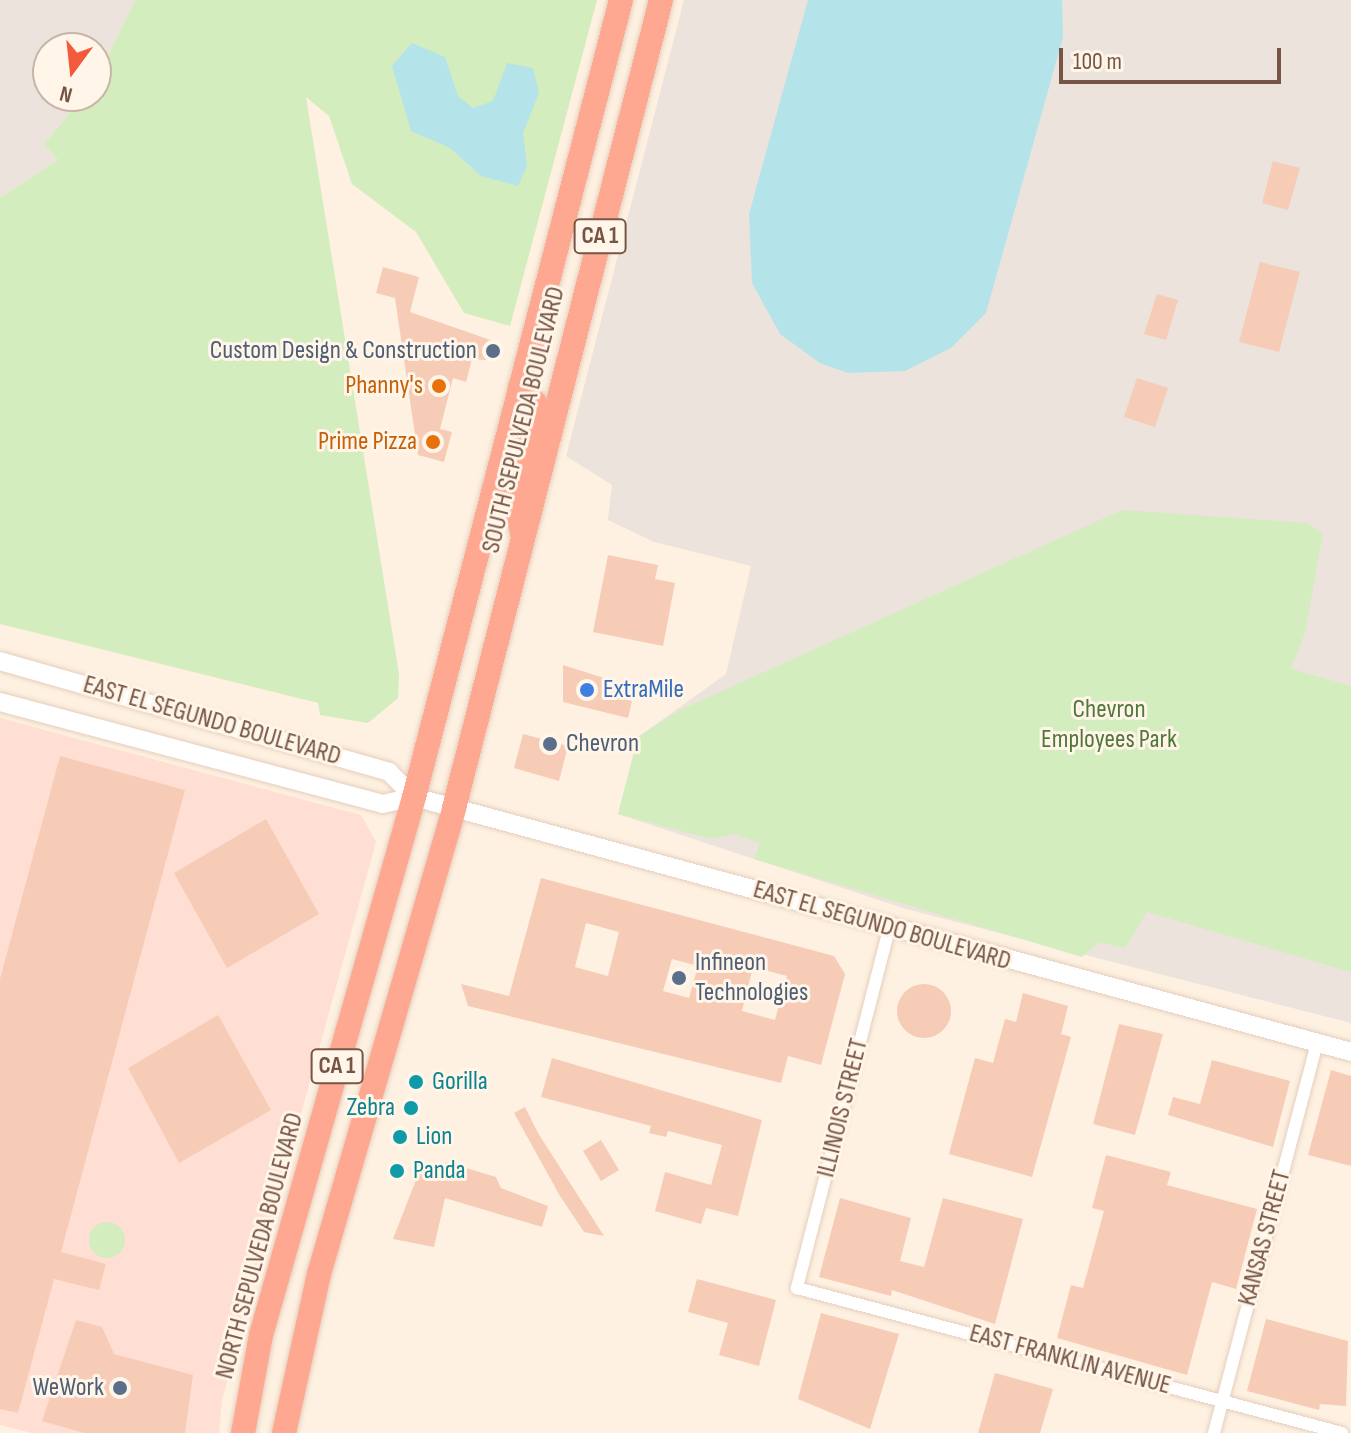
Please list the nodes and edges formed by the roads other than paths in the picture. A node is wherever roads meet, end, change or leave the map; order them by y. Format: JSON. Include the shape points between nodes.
{"nodes":[{"id":1,"x":621,"y":0,"type":"edge"},
{"id":2,"x":661,"y":0,"type":"edge"},
{"id":3,"x":520,"y":387,"type":"junction"},
{"id":4,"x":523,"y":537,"type":"junction"},
{"id":5,"x":0,"y":661,"type":"edge"},
{"id":6,"x":0,"y":702,"type":"edge"},
{"id":7,"x":414,"y":797,"type":"junction"},
{"id":8,"x":454,"y":808,"type":"junction"},
{"id":9,"x":889,"y":929,"type":"junction"},
{"id":10,"x":1317,"y":1043,"type":"junction"},
{"id":11,"x":1351,"y":1052,"type":"edge"},
{"id":12,"x":797,"y":1288,"type":"joint"},
{"id":13,"x":1222,"y":1401,"type":"junction"},
{"id":14,"x":243,"y":1433,"type":"edge"},
{"id":15,"x":284,"y":1433,"type":"edge"},
{"id":16,"x":1214,"y":1433,"type":"edge"},
{"id":17,"x":1342,"y":1433,"type":"edge"}],
"edges":[{"from":1,"to":3,"type":"highway","name":"SOUTH SEPULVEDA BOULEVARD","number":"CA 1"},
{"from":2,"to":4,"type":"highway","name":"SOUTH SEPULVEDA BOULEVARD","number":"CA 1"},
{"from":3,"to":4,"type":"highway","via":[[535,403],[515,497]]},
{"from":3,"to":7,"type":"highway","name":"SOUTH SEPULVEDA BOULEVARD","number":"CA 1"},
{"from":4,"to":8,"type":"highway","name":"SOUTH SEPULVEDA BOULEVARD","number":"CA 1"},
{"from":5,"to":7,"type":"main road","name":"EAST EL SEGUNDO BOULEVARD","via":[[389,772]]},
{"from":6,"to":7,"type":"main road","name":"EAST EL SEGUNDO BOULEVARD","via":[[383,804]]},
{"from":7,"to":8,"type":"main road","name":"EAST EL SEGUNDO BOULEVARD"},
{"from":7,"to":14,"type":"highway","name":"NORTH SEPULVEDA BOULEVARD","number":"CA 1","via":[[261,1335]]},
{"from":8,"to":9,"type":"main road","name":"EAST EL SEGUNDO BOULEVARD"},
{"from":8,"to":15,"type":"highway","number":"CA 1","via":[[319,1274]]},
{"from":9,"to":10,"type":"main road","name":"EAST EL SEGUNDO BOULEVARD"},
{"from":9,"to":12,"type":"street","name":"ILLINOIS STREET"},
{"from":10,"to":11,"type":"main road","name":"EAST EL SEGUNDO BOULEVARD"},
{"from":10,"to":13,"type":"street","name":"KANSAS STREET"},
{"from":12,"to":13,"type":"street","name":"EAST FRANKLIN AVENUE"},
{"from":13,"to":16,"type":"street","name":"KANSAS STREET"},
{"from":13,"to":17,"type":"street","name":"EAST FRANKLIN AVENUE"}]}
